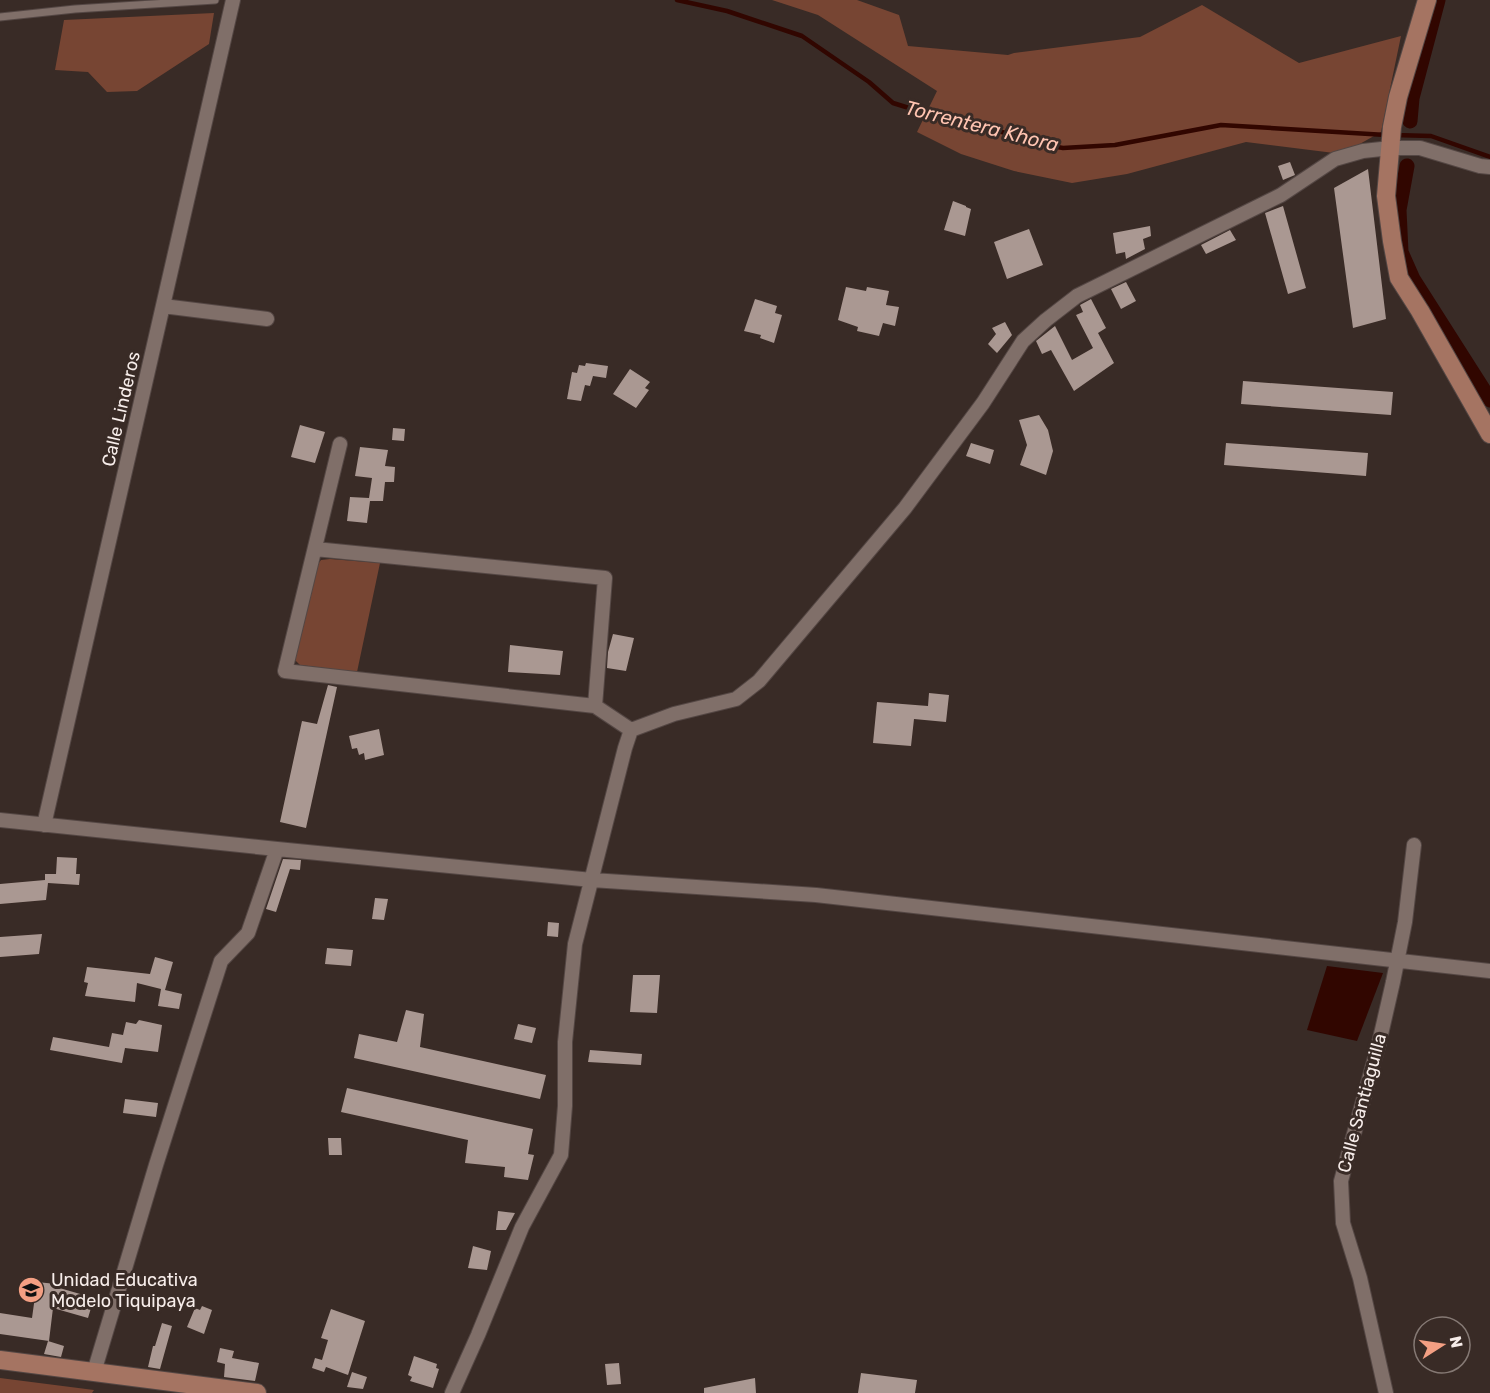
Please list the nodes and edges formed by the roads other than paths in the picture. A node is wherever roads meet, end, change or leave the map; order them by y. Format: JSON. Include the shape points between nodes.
{"nodes":[{"id":1,"x":215,"y":0,"type":"edge"},
{"id":2,"x":233,"y":0,"type":"edge"},
{"id":3,"x":1426,"y":0,"type":"edge"},
{"id":4,"x":0,"y":17,"type":"edge"},
{"id":5,"x":1394,"y":140,"type":"junction"},
{"id":6,"x":1490,"y":167,"type":"edge"},
{"id":7,"x":163,"y":306,"type":"junction"},
{"id":8,"x":267,"y":319,"type":"dead end"},
{"id":9,"x":1490,"y":434,"type":"edge"},
{"id":10,"x":340,"y":444,"type":"dead end"},
{"id":11,"x":315,"y":549,"type":"junction"},
{"id":12,"x":595,"y":706,"type":"junction"},
{"id":13,"x":631,"y":730,"type":"junction"},
{"id":14,"x":0,"y":820,"type":"edge"},
{"id":15,"x":44,"y":825,"type":"junction"},
{"id":16,"x":1414,"y":845,"type":"dead end"},
{"id":17,"x":277,"y":849,"type":"junction"},
{"id":18,"x":592,"y":880,"type":"junction"},
{"id":19,"x":1397,"y":960,"type":"junction"},
{"id":20,"x":1490,"y":971,"type":"edge"},
{"id":21,"x":0,"y":1360,"type":"edge"},
{"id":22,"x":94,"y":1372,"type":"junction"},
{"id":23,"x":257,"y":1393,"type":"edge"},
{"id":24,"x":452,"y":1393,"type":"edge"},
{"id":25,"x":1386,"y":1393,"type":"edge"}],
"edges":[{"from":1,"to":4,"type":"lane"},
{"from":2,"to":7,"type":"street","name":"Calle Linderos"},
{"from":3,"to":5,"type":"street","via":[[1398,97]]},
{"from":5,"to":6,"type":"street"},
{"from":5,"to":9,"type":"street","via":[[1386,196],[1399,278]]},
{"from":5,"to":13,"type":"street","via":[[1335,159],[1281,195],[1069,302],[1023,341],[983,403],[905,508],[759,681],[736,699],[674,714]]},
{"from":7,"to":8,"type":"street"},
{"from":7,"to":15,"type":"street","name":"Calle Linderos"},
{"from":10,"to":11,"type":"street"},
{"from":11,"to":12,"type":"street","via":[[605,578]]},
{"from":11,"to":12,"type":"street","via":[[285,671]]},
{"from":12,"to":13,"type":"street"},
{"from":13,"to":18,"type":"street"},
{"from":14,"to":15,"type":"street"},
{"from":15,"to":17,"type":"street"},
{"from":16,"to":19,"type":"street","name":"Calle Santiaguilla"},
{"from":17,"to":18,"type":"street"},
{"from":17,"to":22,"type":"street","via":[[248,933],[221,961]]},
{"from":18,"to":19,"type":"street","via":[[816,895]]},
{"from":18,"to":24,"type":"street","via":[[575,944],[565,1042],[561,1155],[522,1227]]},
{"from":19,"to":20,"type":"street"},
{"from":19,"to":25,"type":"street","name":"Calle Santiaguilla","via":[[1341,1181],[1343,1223]]},
{"from":21,"to":22,"type":"street"},
{"from":22,"to":23,"type":"street"}]}
